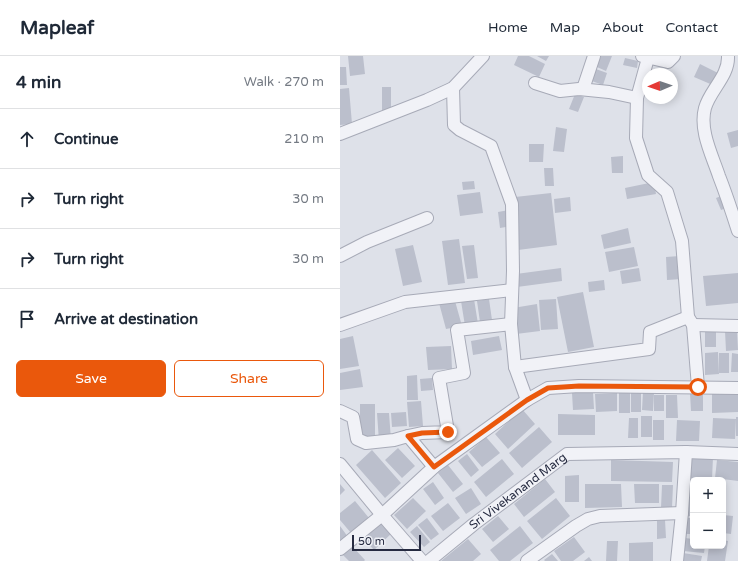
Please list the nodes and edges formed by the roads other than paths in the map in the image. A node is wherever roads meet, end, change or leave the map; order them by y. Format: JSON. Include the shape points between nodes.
{"nodes":[{"id":1,"x":483,"y":56,"type":"edge"},
{"id":2,"x":594,"y":56,"type":"edge"},
{"id":3,"x":674,"y":56,"type":"edge"},
{"id":4,"x":728,"y":56,"type":"edge"},
{"id":5,"x":645,"y":57,"type":"edge"},
{"id":6,"x":535,"y":83,"type":"dead end"},
{"id":7,"x":453,"y":88,"type":"junction"},
{"id":8,"x":583,"y":89,"type":"junction"},
{"id":9,"x":636,"y":98,"type":"junction"},
{"id":10,"x":340,"y":134,"type":"edge"},
{"id":11,"x":427,"y":218,"type":"dead end"},
{"id":12,"x":738,"y":230,"type":"edge"},
{"id":13,"x":340,"y":256,"type":"edge"},
{"id":14,"x":512,"y":290,"type":"junction"},
{"id":15,"x":690,"y":321,"type":"junction"},
{"id":16,"x":511,"y":324,"type":"junction"},
{"id":17,"x":340,"y":325,"type":"edge"},
{"id":18,"x":738,"y":326,"type":"edge"},
{"id":19,"x":515,"y":367,"type":"junction"},
{"id":20,"x":698,"y":387,"type":"junction"},
{"id":21,"x":738,"y":388,"type":"edge"},
{"id":22,"x":527,"y":400,"type":"junction"},
{"id":23,"x":340,"y":411,"type":"edge"},
{"id":24,"x":408,"y":436,"type":"junction"},
{"id":25,"x":686,"y":452,"type":"junction"},
{"id":26,"x":738,"y":454,"type":"edge"},
{"id":27,"x":340,"y":464,"type":"edge"},
{"id":28,"x":434,"y":467,"type":"junction"},
{"id":29,"x":682,"y":513,"type":"junction"},
{"id":30,"x":382,"y":515,"type":"junction"},
{"id":31,"x":340,"y":549,"type":"edge"},
{"id":32,"x":422,"y":561,"type":"edge"},
{"id":33,"x":429,"y":561,"type":"edge"},
{"id":34,"x":527,"y":561,"type":"edge"},
{"id":35,"x":677,"y":561,"type":"edge"}],
"edges":[{"from":1,"to":7,"type":"street"},
{"from":2,"to":8,"type":"street"},
{"from":3,"to":5,"type":"street","via":[[668,62]]},
{"from":4,"to":12,"type":"street","via":[[726,71],[708,99],[704,125]]},
{"from":5,"to":9,"type":"street"},
{"from":6,"to":8,"type":"street","via":[[560,91]]},
{"from":7,"to":10,"type":"street"},
{"from":7,"to":14,"type":"street","via":[[454,125],[491,146],[512,204]]},
{"from":8,"to":9,"type":"street"},
{"from":9,"to":15,"type":"street","via":[[636,138],[648,175],[667,192],[682,240]]},
{"from":11,"to":13,"type":"street","via":[[367,242]]},
{"from":14,"to":16,"type":"street"},
{"from":14,"to":17,"type":"street","via":[[404,302]]},
{"from":15,"to":18,"type":"street"},
{"from":15,"to":19,"type":"street","via":[[650,332],[649,350]]},
{"from":15,"to":20,"type":"street"},
{"from":16,"to":19,"type":"street"},
{"from":16,"to":24,"type":"street","via":[[457,330],[464,373],[439,378],[448,432]]},
{"from":19,"to":22,"type":"street"},
{"from":20,"to":21,"type":"street"},
{"from":20,"to":22,"type":"street","via":[[548,388]]},
{"from":22,"to":28,"type":"street"},
{"from":23,"to":24,"type":"street","via":[[353,416],[357,439],[366,444]]},
{"from":24,"to":28,"type":"street"},
{"from":25,"to":26,"type":"street","name":"Sri Vivekanand Marg"},
{"from":25,"to":29,"type":"street"},
{"from":25,"to":33,"type":"street","name":"Sri Vivekanand Marg","via":[[567,454]]},
{"from":27,"to":30,"type":"street"},
{"from":28,"to":30,"type":"street"},
{"from":29,"to":34,"type":"street","via":[[600,516],[588,519]]},
{"from":29,"to":35,"type":"street"},
{"from":30,"to":31,"type":"street"},
{"from":30,"to":32,"type":"street"}]}
